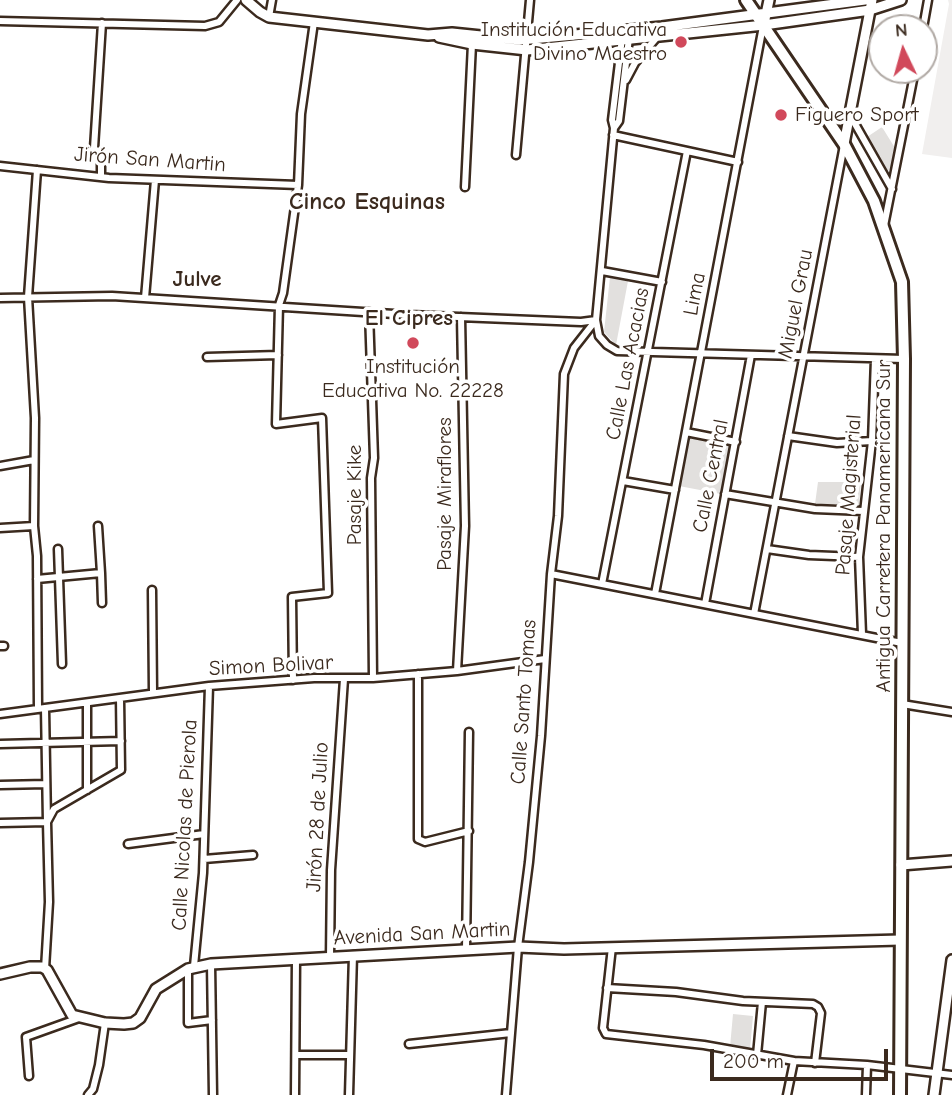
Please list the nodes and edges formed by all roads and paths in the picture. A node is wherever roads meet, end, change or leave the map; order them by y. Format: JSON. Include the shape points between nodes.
{"nodes":[{"id":1,"x":237,"y":0,"type":"edge"},
{"id":2,"x":246,"y":0,"type":"edge"},
{"id":3,"x":272,"y":0,"type":"edge"},
{"id":4,"x":530,"y":0,"type":"edge"},
{"id":5,"x":746,"y":0,"type":"edge"},
{"id":6,"x":769,"y":0,"type":"edge"},
{"id":7,"x":865,"y":0,"type":"edge"},
{"id":8,"x":901,"y":0,"type":"edge"},
{"id":9,"x":871,"y":5,"type":"edge"},
{"id":10,"x":269,"y":16,"type":"junction"},
{"id":11,"x":762,"y":18,"type":"junction"},
{"id":12,"x":0,"y":22,"type":"edge"},
{"id":13,"x":314,"y":22,"type":"junction"},
{"id":14,"x":102,"y":23,"type":"junction"},
{"id":15,"x":626,"y":34,"type":"junction"},
{"id":16,"x":431,"y":35,"type":"junction"},
{"id":17,"x":658,"y":36,"type":"junction"},
{"id":18,"x":525,"y":39,"type":"junction"},
{"id":19,"x":472,"y":44,"type":"junction"},
{"id":20,"x":527,"y":50,"type":"junction"},
{"id":21,"x":912,"y":84,"type":"edge"},
{"id":22,"x":624,"y":85,"type":"junction"},
{"id":23,"x":850,"y":115,"type":"junction"},
{"id":24,"x":614,"y":132,"type":"junction"},
{"id":25,"x":844,"y":144,"type":"junction"},
{"id":26,"x":687,"y":151,"type":"junction"},
{"id":27,"x":516,"y":155,"type":"dead end"},
{"id":28,"x":738,"y":162,"type":"junction"},
{"id":29,"x":0,"y":166,"type":"edge"},
{"id":30,"x":37,"y":170,"type":"junction"},
{"id":31,"x":895,"y":171,"type":"junction"},
{"id":32,"x":884,"y":174,"type":"junction"},
{"id":33,"x":101,"y":177,"type":"junction"},
{"id":34,"x":155,"y":180,"type":"junction"},
{"id":35,"x":298,"y":185,"type":"junction"},
{"id":36,"x":464,"y":187,"type":"dead end"},
{"id":37,"x":892,"y":188,"type":"junction"},
{"id":38,"x":884,"y":227,"type":"junction"},
{"id":39,"x":602,"y":271,"type":"junction"},
{"id":40,"x":662,"y":282,"type":"junction"},
{"id":41,"x":28,"y":297,"type":"junction"},
{"id":42,"x":0,"y":298,"type":"edge"},
{"id":43,"x":145,"y":298,"type":"junction"},
{"id":44,"x":279,"y":305,"type":"junction"},
{"id":45,"x":369,"y":312,"type":"junction"},
{"id":46,"x":461,"y":317,"type":"junction"},
{"id":47,"x":596,"y":320,"type":"junction"},
{"id":48,"x":648,"y":352,"type":"junction"},
{"id":49,"x":701,"y":353,"type":"junction"},
{"id":50,"x":278,"y":355,"type":"junction"},
{"id":51,"x":751,"y":355,"type":"junction"},
{"id":52,"x":207,"y":357,"type":"dead end"},
{"id":53,"x":804,"y":357,"type":"junction"},
{"id":54,"x":875,"y":359,"type":"junction"},
{"id":55,"x":904,"y":359,"type":"junction"},
{"id":56,"x":686,"y":432,"type":"junction"},
{"id":57,"x":788,"y":436,"type":"junction"},
{"id":58,"x":872,"y":441,"type":"junction"},
{"id":59,"x":736,"y":442,"type":"junction"},
{"id":60,"x":34,"y":460,"type":"junction"},
{"id":61,"x":0,"y":466,"type":"edge"},
{"id":62,"x":623,"y":481,"type":"junction"},
{"id":63,"x":675,"y":490,"type":"junction"},
{"id":64,"x":725,"y":494,"type":"junction"},
{"id":65,"x":776,"y":503,"type":"junction"},
{"id":66,"x":863,"y":511,"type":"junction"},
{"id":67,"x":34,"y":526,"type":"junction"},
{"id":68,"x":98,"y":526,"type":"dead end"},
{"id":69,"x":0,"y":528,"type":"edge"},
{"id":70,"x":58,"y":549,"type":"dead end"},
{"id":71,"x":767,"y":549,"type":"junction"},
{"id":72,"x":859,"y":557,"type":"junction"},
{"id":73,"x":101,"y":573,"type":"junction"},
{"id":74,"x":551,"y":574,"type":"junction"},
{"id":75,"x":59,"y":577,"type":"junction"},
{"id":76,"x":37,"y":579,"type":"junction"},
{"id":77,"x":602,"y":584,"type":"junction"},
{"id":78,"x":152,"y":590,"type":"dead end"},
{"id":79,"x":655,"y":594,"type":"junction"},
{"id":80,"x":102,"y":603,"type":"dead end"},
{"id":81,"x":705,"y":604,"type":"junction"},
{"id":82,"x":754,"y":614,"type":"junction"},
{"id":83,"x":862,"y":634,"type":"junction"},
{"id":84,"x":902,"y":643,"type":"junction"},
{"id":85,"x":545,"y":659,"type":"junction"},
{"id":86,"x":62,"y":664,"type":"dead end"},
{"id":87,"x":457,"y":671,"type":"junction"},
{"id":88,"x":418,"y":674,"type":"junction"},
{"id":89,"x":373,"y":678,"type":"junction"},
{"id":90,"x":293,"y":680,"type":"junction"},
{"id":91,"x":344,"y":680,"type":"junction"},
{"id":92,"x":209,"y":686,"type":"junction"},
{"id":93,"x":153,"y":692,"type":"junction"},
{"id":94,"x":120,"y":698,"type":"junction"},
{"id":95,"x":87,"y":703,"type":"junction"},
{"id":96,"x":902,"y":704,"type":"junction"},
{"id":97,"x":42,"y":708,"type":"junction"},
{"id":98,"x":952,"y":712,"type":"edge"},
{"id":99,"x":0,"y":714,"type":"edge"},
{"id":100,"x":469,"y":732,"type":"dead end"},
{"id":101,"x":121,"y":741,"type":"junction"},
{"id":102,"x":87,"y":742,"type":"junction"},
{"id":103,"x":0,"y":744,"type":"edge"},
{"id":104,"x":46,"y":744,"type":"junction"},
{"id":105,"x":46,"y":784,"type":"junction"},
{"id":106,"x":0,"y":785,"type":"edge"},
{"id":107,"x":87,"y":790,"type":"junction"},
{"id":108,"x":47,"y":822,"type":"junction"},
{"id":109,"x":0,"y":823,"type":"edge"},
{"id":110,"x":469,"y":831,"type":"junction"},
{"id":111,"x":204,"y":834,"type":"junction"},
{"id":112,"x":128,"y":844,"type":"dead end"},
{"id":113,"x":253,"y":855,"type":"dead end"},
{"id":114,"x":204,"y":859,"type":"junction"},
{"id":115,"x":952,"y":862,"type":"edge"},
{"id":116,"x":901,"y":865,"type":"junction"},
{"id":117,"x":900,"y":940,"type":"junction"},
{"id":118,"x":518,"y":947,"type":"junction"},
{"id":119,"x":612,"y":947,"type":"junction"},
{"id":120,"x":466,"y":949,"type":"junction"},
{"id":121,"x":353,"y":955,"type":"junction"},
{"id":122,"x":330,"y":957,"type":"junction"},
{"id":123,"x":296,"y":959,"type":"junction"},
{"id":124,"x":952,"y":960,"type":"edge"},
{"id":125,"x":211,"y":964,"type":"junction"},
{"id":126,"x":191,"y":968,"type":"junction"},
{"id":127,"x":45,"y":969,"type":"junction"},
{"id":128,"x":0,"y":974,"type":"edge"},
{"id":129,"x":607,"y":988,"type":"junction"},
{"id":130,"x":762,"y":1002,"type":"junction"},
{"id":131,"x":79,"y":1018,"type":"junction"},
{"id":132,"x":212,"y":1020,"type":"junction"},
{"id":133,"x":105,"y":1023,"type":"junction"},
{"id":134,"x":511,"y":1033,"type":"junction"},
{"id":135,"x":409,"y":1044,"type":"dead end"},
{"id":136,"x":297,"y":1055,"type":"junction"},
{"id":137,"x":349,"y":1055,"type":"junction"},
{"id":138,"x":757,"y":1055,"type":"junction"},
{"id":139,"x":794,"y":1062,"type":"junction"},
{"id":140,"x":816,"y":1063,"type":"junction"},
{"id":141,"x":867,"y":1065,"type":"junction"},
{"id":142,"x":900,"y":1069,"type":"junction"},
{"id":143,"x":935,"y":1074,"type":"junction"},
{"id":144,"x":952,"y":1075,"type":"edge"},
{"id":145,"x":29,"y":1076,"type":"dead end"},
{"id":146,"x":88,"y":1095,"type":"edge"},
{"id":147,"x":213,"y":1095,"type":"edge"},
{"id":148,"x":295,"y":1095,"type":"edge"},
{"id":149,"x":349,"y":1095,"type":"edge"},
{"id":150,"x":506,"y":1095,"type":"edge"},
{"id":151,"x":787,"y":1095,"type":"edge"},
{"id":152,"x":866,"y":1095,"type":"edge"},
{"id":153,"x":900,"y":1095,"type":"edge"},
{"id":154,"x":934,"y":1095,"type":"edge"}],
"edges":[{"from":1,"to":14,"type":"street","via":[[213,24]]},
{"from":2,"to":10,"type":"street"},
{"from":3,"to":10,"type":"street"},
{"from":4,"to":18,"type":"street"},
{"from":5,"to":11,"type":"highway","name":"Antigua Carretera Panamericana Sur"},
{"from":6,"to":11,"type":"street","name":"Lima"},
{"from":7,"to":11,"type":"street"},
{"from":8,"to":9,"type":"street"},
{"from":9,"to":11,"type":"street"},
{"from":9,"to":23,"type":"street","name":"Miguel Grau"},
{"from":10,"to":13,"type":"street"},
{"from":11,"to":15,"type":"street"},
{"from":11,"to":17,"type":"street"},
{"from":11,"to":25,"type":"highway","name":"Antigua Carretera Panamericana Sur"},
{"from":11,"to":28,"type":"street","name":"Lima"},
{"from":12,"to":14,"type":"street"},
{"from":13,"to":16,"type":"street"},
{"from":13,"to":35,"type":"street","via":[[301,114]]},
{"from":14,"to":33,"type":"street","via":[[94,148],[101,156]]},
{"from":15,"to":17,"type":"street"},
{"from":15,"to":18,"type":"street"},
{"from":15,"to":20,"type":"street"},
{"from":15,"to":22,"type":"street"},
{"from":15,"to":24,"type":"street"},
{"from":16,"to":18,"type":"street"},
{"from":16,"to":19,"type":"street"},
{"from":17,"to":22,"type":"street","via":[[635,63]]},
{"from":18,"to":20,"type":"street"},
{"from":19,"to":20,"type":"street"},
{"from":19,"to":36,"type":"street"},
{"from":20,"to":27,"type":"street"},
{"from":21,"to":31,"type":"street"},
{"from":22,"to":24,"type":"street","via":[[620,121]]},
{"from":23,"to":25,"type":"street","name":"Miguel Grau"},
{"from":23,"to":32,"type":"street"},
{"from":24,"to":26,"type":"street"},
{"from":24,"to":39,"type":"street"},
{"from":25,"to":38,"type":"highway","name":"Antigua Carretera Panamericana Sur"},
{"from":25,"to":53,"type":"street","name":"Miguel Grau"},
{"from":26,"to":28,"type":"street"},
{"from":26,"to":40,"type":"street","name":"Calle Las Acacias"},
{"from":28,"to":49,"type":"street","name":"Lima"},
{"from":29,"to":30,"type":"street","name":"Jirón San Martin"},
{"from":30,"to":33,"type":"street","name":"Jirón San Martin"},
{"from":30,"to":41,"type":"street"},
{"from":31,"to":32,"type":"street"},
{"from":31,"to":37,"type":"street"},
{"from":32,"to":37,"type":"street"},
{"from":33,"to":34,"type":"street","name":"Jirón San Martin"},
{"from":34,"to":35,"type":"street","name":"Jirón San Martin"},
{"from":34,"to":43,"type":"street"},
{"from":35,"to":44,"type":"street"},
{"from":37,"to":38,"type":"street"},
{"from":38,"to":55,"type":"highway","name":"Antigua Carretera Panamericana Sur","via":[[902,282]]},
{"from":39,"to":40,"type":"street"},
{"from":39,"to":47,"type":"street"},
{"from":40,"to":48,"type":"street","name":"Calle Las Acacias"},
{"from":41,"to":42,"type":"street"},
{"from":41,"to":43,"type":"street"},
{"from":41,"to":60,"type":"street"},
{"from":43,"to":44,"type":"street"},
{"from":44,"to":45,"type":"street"},
{"from":44,"to":50,"type":"street"},
{"from":45,"to":46,"type":"street"},
{"from":45,"to":89,"type":"street","name":"Pasaje Kike"},
{"from":46,"to":47,"type":"street"},
{"from":46,"to":87,"type":"street","name":"Pasaje Miraflores","via":[[465,526]]},
{"from":47,"to":48,"type":"street","via":[[599,336],[607,345],[617,351]]},
{"from":47,"to":74,"type":"street","name":"Calle Santo Tomas","via":[[574,348],[564,374]]},
{"from":48,"to":49,"type":"street"},
{"from":48,"to":62,"type":"street","name":"Calle Las Acacias"},
{"from":49,"to":51,"type":"street"},
{"from":49,"to":56,"type":"street","name":"Lima"},
{"from":50,"to":52,"type":"street"},
{"from":50,"to":90,"type":"street","via":[[276,424],[321,418],[328,593],[292,597]]},
{"from":51,"to":53,"type":"street"},
{"from":51,"to":59,"type":"street","name":"Calle Central"},
{"from":53,"to":54,"type":"street"},
{"from":53,"to":57,"type":"street","name":"Miguel Grau"},
{"from":54,"to":55,"type":"street"},
{"from":54,"to":58,"type":"street","name":"Pasaje Magisterial"},
{"from":55,"to":84,"type":"highway","name":"Antigua Carretera Panamericana Sur"},
{"from":56,"to":59,"type":"street"},
{"from":56,"to":63,"type":"street","name":"Lima"},
{"from":57,"to":58,"type":"street","via":[[837,443]]},
{"from":57,"to":65,"type":"street","name":"Miguel Grau"},
{"from":58,"to":66,"type":"street","name":"Pasaje Magisterial"},
{"from":59,"to":64,"type":"street","name":"Calle Central"},
{"from":60,"to":61,"type":"street"},
{"from":60,"to":67,"type":"street"},
{"from":62,"to":63,"type":"street"},
{"from":62,"to":77,"type":"street","name":"Calle Las Acacias"},
{"from":63,"to":79,"type":"street","name":"Lima"},
{"from":64,"to":65,"type":"street"},
{"from":64,"to":81,"type":"street","name":"Calle Central"},
{"from":65,"to":66,"type":"street"},
{"from":65,"to":71,"type":"street","name":"Miguel Grau"},
{"from":66,"to":72,"type":"street","name":"Pasaje Magisterial"},
{"from":67,"to":69,"type":"street"},
{"from":67,"to":76,"type":"street"},
{"from":68,"to":73,"type":"street"},
{"from":70,"to":75,"type":"street"},
{"from":71,"to":72,"type":"street"},
{"from":71,"to":82,"type":"street","name":"Miguel Grau"},
{"from":72,"to":83,"type":"street","name":"Pasaje Magisterial"},
{"from":73,"to":75,"type":"street"},
{"from":73,"to":80,"type":"street"},
{"from":74,"to":77,"type":"street"},
{"from":74,"to":85,"type":"street","name":"Calle Santo Tomas"},
{"from":75,"to":76,"type":"street"},
{"from":75,"to":86,"type":"street"},
{"from":76,"to":97,"type":"street"},
{"from":77,"to":79,"type":"street"},
{"from":78,"to":93,"type":"street"},
{"from":79,"to":81,"type":"street"},
{"from":81,"to":82,"type":"street"},
{"from":82,"to":83,"type":"street"},
{"from":83,"to":84,"type":"street"},
{"from":84,"to":96,"type":"highway","name":"Antigua Carretera Panamericana Sur"},
{"from":85,"to":87,"type":"street","name":"Simon Bolivar"},
{"from":85,"to":118,"type":"street","name":"Calle Santo Tomas"},
{"from":87,"to":88,"type":"street","name":"Simon Bolivar"},
{"from":88,"to":89,"type":"street","name":"Simon Bolivar"},
{"from":88,"to":110,"type":"street","via":[[418,839],[425,842]]},
{"from":89,"to":91,"type":"street","name":"Simon Bolivar"},
{"from":90,"to":91,"type":"street","name":"Simon Bolivar"},
{"from":90,"to":92,"type":"street","name":"Simon Bolivar"},
{"from":91,"to":122,"type":"street","name":"Jirón 28 de Julio"},
{"from":92,"to":93,"type":"street","name":"Simon Bolivar"},
{"from":92,"to":111,"type":"street","name":"Calle Nicolas de Pierola"},
{"from":93,"to":94,"type":"street","name":"Simon Bolivar"},
{"from":94,"to":95,"type":"street","name":"Simon Bolivar"},
{"from":94,"to":101,"type":"street"},
{"from":95,"to":97,"type":"street","name":"Simon Bolivar"},
{"from":95,"to":102,"type":"street"},
{"from":96,"to":98,"type":"street"},
{"from":96,"to":116,"type":"highway","name":"Antigua Carretera Panamericana Sur"},
{"from":97,"to":99,"type":"street","name":"Simon Bolivar"},
{"from":97,"to":104,"type":"street"},
{"from":100,"to":110,"type":"street"},
{"from":101,"to":102,"type":"street"},
{"from":101,"to":107,"type":"street","via":[[120,773]]},
{"from":102,"to":104,"type":"street"},
{"from":102,"to":107,"type":"street"},
{"from":103,"to":104,"type":"street"},
{"from":104,"to":105,"type":"street"},
{"from":105,"to":106,"type":"street"},
{"from":105,"to":108,"type":"street"},
{"from":107,"to":108,"type":"street","via":[[54,809]]},
{"from":108,"to":109,"type":"street"},
{"from":108,"to":127,"type":"street"},
{"from":110,"to":120,"type":"street"},
{"from":111,"to":112,"type":"street"},
{"from":111,"to":114,"type":"street","name":"Calle Nicolas de Pierola"},
{"from":113,"to":114,"type":"street"},
{"from":114,"to":126,"type":"street","name":"Calle Nicolas de Pierola"},
{"from":115,"to":116,"type":"street"},
{"from":116,"to":117,"type":"highway","name":"Antigua Carretera Panamericana Sur"},
{"from":117,"to":119,"type":"street","name":"Avenida San Martin"},
{"from":117,"to":142,"type":"highway","name":"Antigua Carretera Panamericana Sur"},
{"from":118,"to":119,"type":"street","name":"Avenida San Martin"},
{"from":118,"to":120,"type":"street","name":"Avenida San Martin"},
{"from":118,"to":134,"type":"street","name":"Calle Santo Tomas"},
{"from":119,"to":129,"type":"street"},
{"from":120,"to":121,"type":"street","name":"Avenida San Martin"},
{"from":121,"to":122,"type":"street","name":"Avenida San Martin"},
{"from":121,"to":137,"type":"street"},
{"from":122,"to":123,"type":"street","name":"Avenida San Martin"},
{"from":123,"to":125,"type":"street","name":"Avenida San Martin"},
{"from":123,"to":136,"type":"street"},
{"from":124,"to":143,"type":"street"},
{"from":125,"to":126,"type":"street","name":"Avenida San Martin"},
{"from":125,"to":132,"type":"street"},
{"from":126,"to":132,"type":"street","name":"Calle Nicolas de Pierola","via":[[188,1023]]},
{"from":126,"to":133,"type":"street","name":"Avenida San Martin","via":[[156,989],[133,1023]]},
{"from":127,"to":128,"type":"street","via":[[30,967]]},
{"from":127,"to":131,"type":"street","via":[[67,1009]]},
{"from":129,"to":130,"type":"street"},
{"from":129,"to":138,"type":"street","via":[[606,1034]]},
{"from":130,"to":138,"type":"street"},
{"from":130,"to":140,"type":"street","via":[[818,1007]]},
{"from":131,"to":133,"type":"street","name":"Avenida San Martin"},
{"from":131,"to":145,"type":"street","via":[[26,1037]]},
{"from":132,"to":147,"type":"street"},
{"from":133,"to":146,"type":"street","via":[[99,1065]]},
{"from":134,"to":135,"type":"street"},
{"from":134,"to":150,"type":"street","name":"Calle Santo Tomas"},
{"from":136,"to":137,"type":"street"},
{"from":136,"to":148,"type":"street"},
{"from":137,"to":149,"type":"street"},
{"from":138,"to":139,"type":"street"},
{"from":139,"to":140,"type":"street"},
{"from":139,"to":151,"type":"street"},
{"from":140,"to":141,"type":"street"},
{"from":141,"to":142,"type":"street"},
{"from":141,"to":152,"type":"street"},
{"from":142,"to":143,"type":"street"},
{"from":142,"to":153,"type":"highway","name":"Antigua Carretera Panamericana Sur"},
{"from":143,"to":144,"type":"street"},
{"from":143,"to":154,"type":"street"}]}
